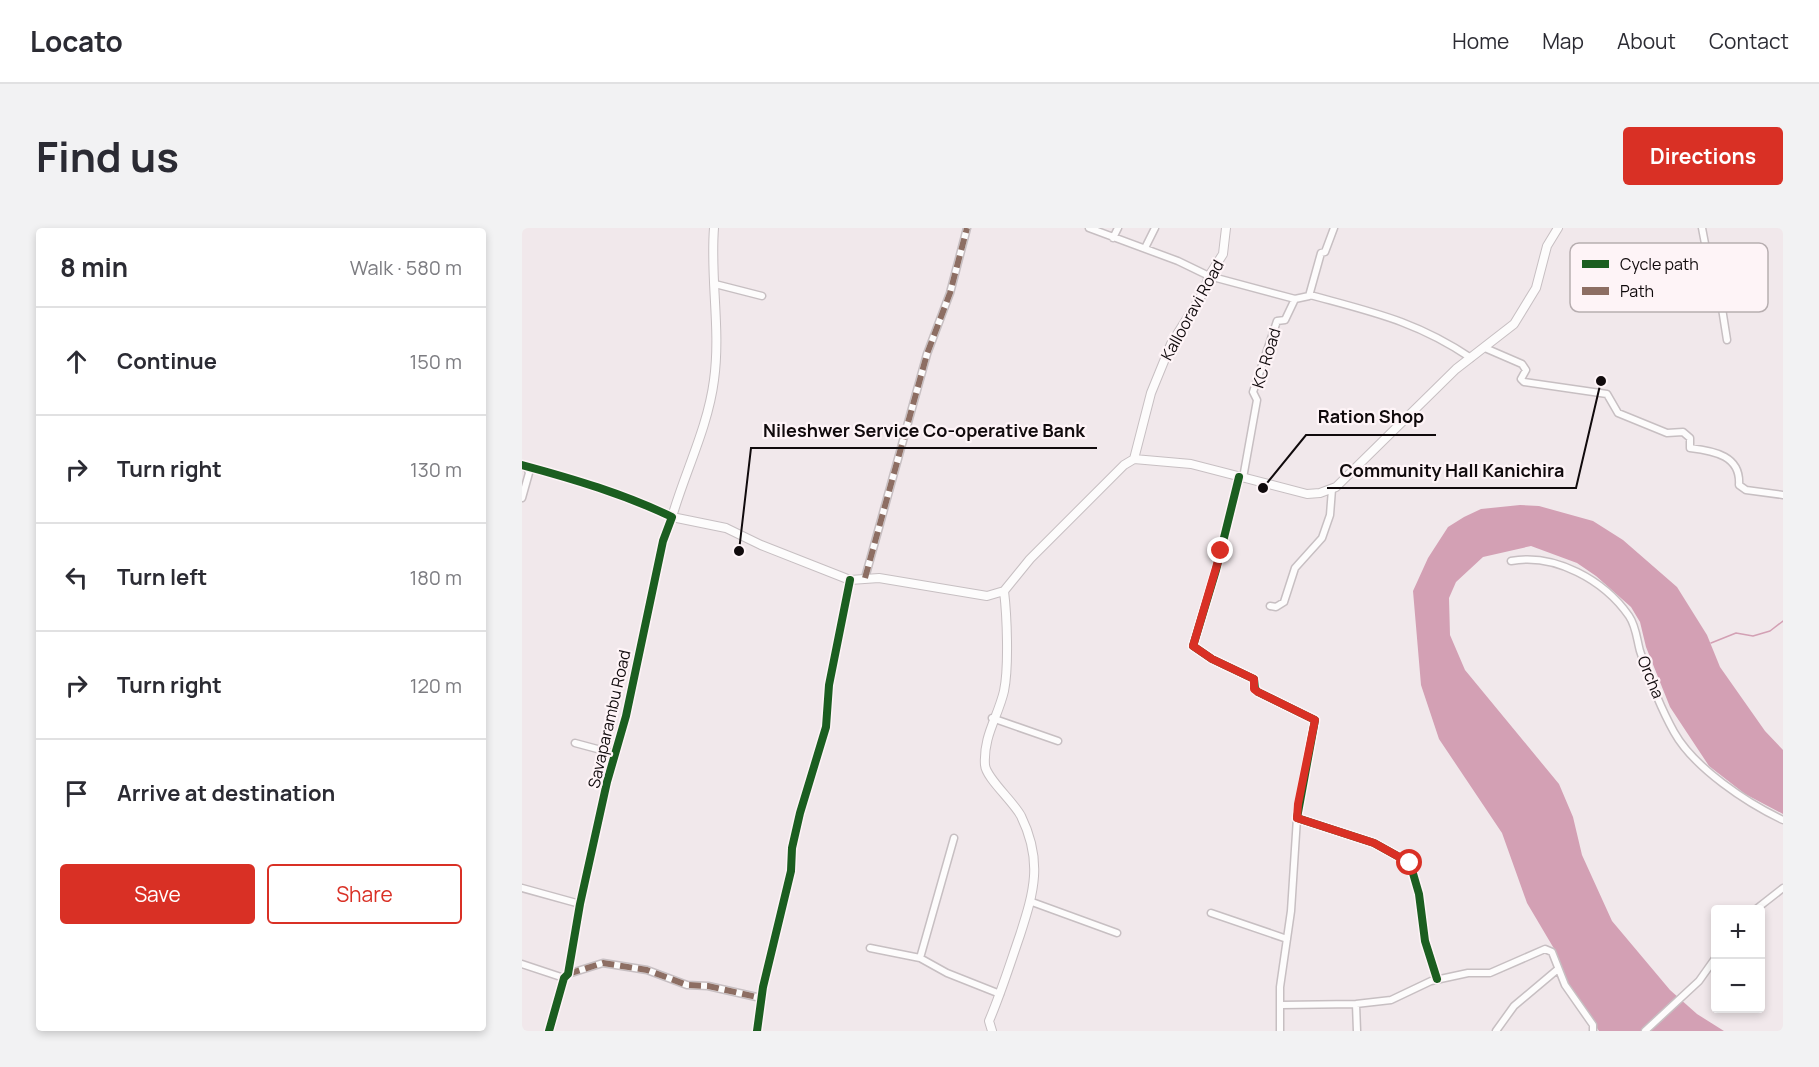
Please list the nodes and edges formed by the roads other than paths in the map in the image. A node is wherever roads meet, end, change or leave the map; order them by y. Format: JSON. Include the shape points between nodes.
{"nodes":[{"id":1,"x":714,"y":228,"type":"edge"},
{"id":2,"x":967,"y":228,"type":"edge"},
{"id":3,"x":1089,"y":228,"type":"edge"},
{"id":4,"x":1118,"y":228,"type":"edge"},
{"id":5,"x":1155,"y":228,"type":"edge"},
{"id":6,"x":1226,"y":228,"type":"edge"},
{"id":7,"x":1334,"y":228,"type":"edge"},
{"id":8,"x":1558,"y":228,"type":"edge"},
{"id":9,"x":1702,"y":228,"type":"edge"},
{"id":10,"x":1113,"y":238,"type":"junction"},
{"id":11,"x":1705,"y":243,"type":"edge"},
{"id":12,"x":1145,"y":248,"type":"junction"},
{"id":13,"x":1209,"y":276,"type":"junction"},
{"id":14,"x":715,"y":284,"type":"junction"},
{"id":15,"x":1310,"y":295,"type":"junction"},
{"id":16,"x":762,"y":296,"type":"dead end"},
{"id":17,"x":1295,"y":299,"type":"junction"},
{"id":18,"x":1723,"y":312,"type":"edge"},
{"id":19,"x":1727,"y":340,"type":"dead end"},
{"id":20,"x":1485,"y":348,"type":"junction"},
{"id":21,"x":1471,"y":358,"type":"junction"},
{"id":22,"x":1134,"y":459,"type":"junction"},
{"id":23,"x":524,"y":466,"type":"edge"},
{"id":24,"x":1241,"y":478,"type":"junction"},
{"id":25,"x":1332,"y":489,"type":"junction"},
{"id":26,"x":1783,"y":495,"type":"edge"},
{"id":27,"x":522,"y":498,"type":"edge"},
{"id":28,"x":672,"y":517,"type":"junction"},
{"id":29,"x":1511,"y":561,"type":"dead end"},
{"id":30,"x":865,"y":578,"type":"junction"},
{"id":31,"x":850,"y":579,"type":"junction"},
{"id":32,"x":1004,"y":591,"type":"junction"},
{"id":33,"x":1270,"y":606,"type":"dead end"},
{"id":34,"x":992,"y":718,"type":"junction"},
{"id":35,"x":1058,"y":741,"type":"dead end"},
{"id":36,"x":575,"y":743,"type":"dead end"},
{"id":37,"x":616,"y":754,"type":"junction"},
{"id":38,"x":1297,"y":818,"type":"junction"},
{"id":39,"x":1783,"y":820,"type":"edge"},
{"id":40,"x":954,"y":838,"type":"dead end"},
{"id":41,"x":522,"y":888,"type":"edge"},
{"id":42,"x":1783,"y":888,"type":"edge"},
{"id":43,"x":1032,"y":902,"type":"junction"},
{"id":44,"x":580,"y":904,"type":"junction"},
{"id":45,"x":1760,"y":905,"type":"edge"},
{"id":46,"x":1211,"y":913,"type":"dead end"},
{"id":47,"x":1117,"y":933,"type":"dead end"},
{"id":48,"x":1287,"y":939,"type":"junction"},
{"id":49,"x":870,"y":948,"type":"dead end"},
{"id":50,"x":920,"y":958,"type":"junction"},
{"id":51,"x":1715,"y":959,"type":"edge"},
{"id":52,"x":522,"y":964,"type":"edge"},
{"id":53,"x":1558,"y":969,"type":"junction"},
{"id":54,"x":566,"y":976,"type":"junction"},
{"id":55,"x":1437,"y":979,"type":"junction"},
{"id":56,"x":1000,"y":994,"type":"junction"},
{"id":57,"x":761,"y":998,"type":"junction"},
{"id":58,"x":1356,"y":1004,"type":"junction"},
{"id":59,"x":1281,"y":1005,"type":"junction"},
{"id":60,"x":989,"y":1021,"type":"junction"},
{"id":61,"x":549,"y":1031,"type":"edge"},
{"id":62,"x":757,"y":1031,"type":"edge"},
{"id":63,"x":984,"y":1031,"type":"edge"},
{"id":64,"x":992,"y":1031,"type":"edge"},
{"id":65,"x":1280,"y":1031,"type":"edge"},
{"id":66,"x":1357,"y":1031,"type":"edge"},
{"id":67,"x":1496,"y":1031,"type":"edge"},
{"id":68,"x":1593,"y":1031,"type":"edge"},
{"id":69,"x":1645,"y":1031,"type":"edge"}],
"edges":[{"from":1,"to":14,"type":"main road"},
{"from":2,"to":30,"type":"street","via":[[950,293],[927,354]]},
{"from":3,"to":10,"type":"street"},
{"from":4,"to":10,"type":"street"},
{"from":5,"to":12,"type":"street"},
{"from":6,"to":13,"type":"main road","name":"Kallooravi Road","via":[[1223,254]]},
{"from":7,"to":15,"type":"street","via":[[1325,252],[1321,253]]},
{"from":8,"to":20,"type":"main road","via":[[1547,246],[1536,288],[1514,324]]},
{"from":9,"to":11,"type":"street"},
{"from":10,"to":12,"type":"street"},
{"from":12,"to":13,"type":"street"},
{"from":13,"to":17,"type":"street"},
{"from":13,"to":22,"type":"main road","name":"Kallooravi Road","via":[[1203,293],[1171,344],[1150,393]]},
{"from":14,"to":16,"type":"street"},
{"from":14,"to":28,"type":"main road","via":[[718,328],[714,382]]},
{"from":15,"to":17,"type":"street"},
{"from":15,"to":21,"type":"street","via":[[1423,329]]},
{"from":17,"to":24,"type":"street","name":"KC Road","via":[[1285,320],[1277,321],[1253,392],[1257,400]]},
{"from":18,"to":19,"type":"street"},
{"from":20,"to":21,"type":"main road"},
{"from":20,"to":26,"type":"street","via":[[1522,364],[1526,370],[1521,379],[1524,382],[1607,394],[1618,413],[1667,433],[1683,432],[1690,438],[1690,448],[1733,460],[1739,470],[1739,485],[1746,490]]},
{"from":21,"to":25,"type":"main road"},
{"from":22,"to":24,"type":"main road","via":[[1191,465]]},
{"from":22,"to":32,"type":"main road","via":[[1057,531]]},
{"from":23,"to":27,"type":"street","via":[[529,473]]},
{"from":23,"to":28,"type":"street","via":[[639,501]]},
{"from":24,"to":25,"type":"main road","via":[[1307,494]]},
{"from":24,"to":38,"type":"street","via":[[1193,646],[1254,679],[1258,692],[1315,720]]},
{"from":25,"to":33,"type":"street","via":[[1330,515],[1322,538],[1295,568],[1284,602]]},
{"from":28,"to":31,"type":"main road","via":[[726,528]]},
{"from":28,"to":37,"type":"street","name":"Savaparambu Road","via":[[663,541]]},
{"from":29,"to":39,"type":"street","name":"Orcha","via":[[1531,557],[1574,570],[1612,598],[1630,617],[1652,680],[1682,743],[1742,797]]},
{"from":30,"to":31,"type":"main road"},
{"from":30,"to":32,"type":"main road","via":[[987,596]]},
{"from":31,"to":57,"type":"street","via":[[825,709],[826,727],[800,813],[791,871]]},
{"from":32,"to":34,"type":"main road","via":[[1006,675],[1003,694]]},
{"from":34,"to":35,"type":"street"},
{"from":34,"to":43,"type":"main road","via":[[985,768],[1010,798],[1029,836],[1035,872]]},
{"from":36,"to":37,"type":"street"},
{"from":37,"to":44,"type":"street","name":"Savaparambu Road"},
{"from":38,"to":48,"type":"street"},
{"from":38,"to":55,"type":"street","via":[[1374,843],[1410,863],[1425,941]]},
{"from":40,"to":50,"type":"street"},
{"from":41,"to":44,"type":"street"},
{"from":42,"to":45,"type":"street"},
{"from":43,"to":47,"type":"street"},
{"from":43,"to":56,"type":"main road"},
{"from":44,"to":54,"type":"street","name":"Savaparambu Road"},
{"from":46,"to":48,"type":"street"},
{"from":48,"to":59,"type":"street"},
{"from":49,"to":50,"type":"street"},
{"from":50,"to":56,"type":"street"},
{"from":51,"to":69,"type":"street","via":[[1699,981]]},
{"from":52,"to":54,"type":"street"},
{"from":53,"to":55,"type":"street","via":[[1552,952],[1545,949],[1491,972]]},
{"from":53,"to":67,"type":"street","via":[[1514,1006]]},
{"from":53,"to":68,"type":"street"},
{"from":54,"to":57,"type":"street","via":[[603,963],[647,970],[687,985]]},
{"from":54,"to":61,"type":"street","name":"Savaparambu Road"},
{"from":55,"to":58,"type":"street","via":[[1391,1000]]},
{"from":56,"to":60,"type":"main road"},
{"from":57,"to":62,"type":"street"},
{"from":58,"to":59,"type":"street"},
{"from":58,"to":66,"type":"street"},
{"from":59,"to":65,"type":"street"},
{"from":60,"to":63,"type":"street"},
{"from":60,"to":64,"type":"main road"}]}
